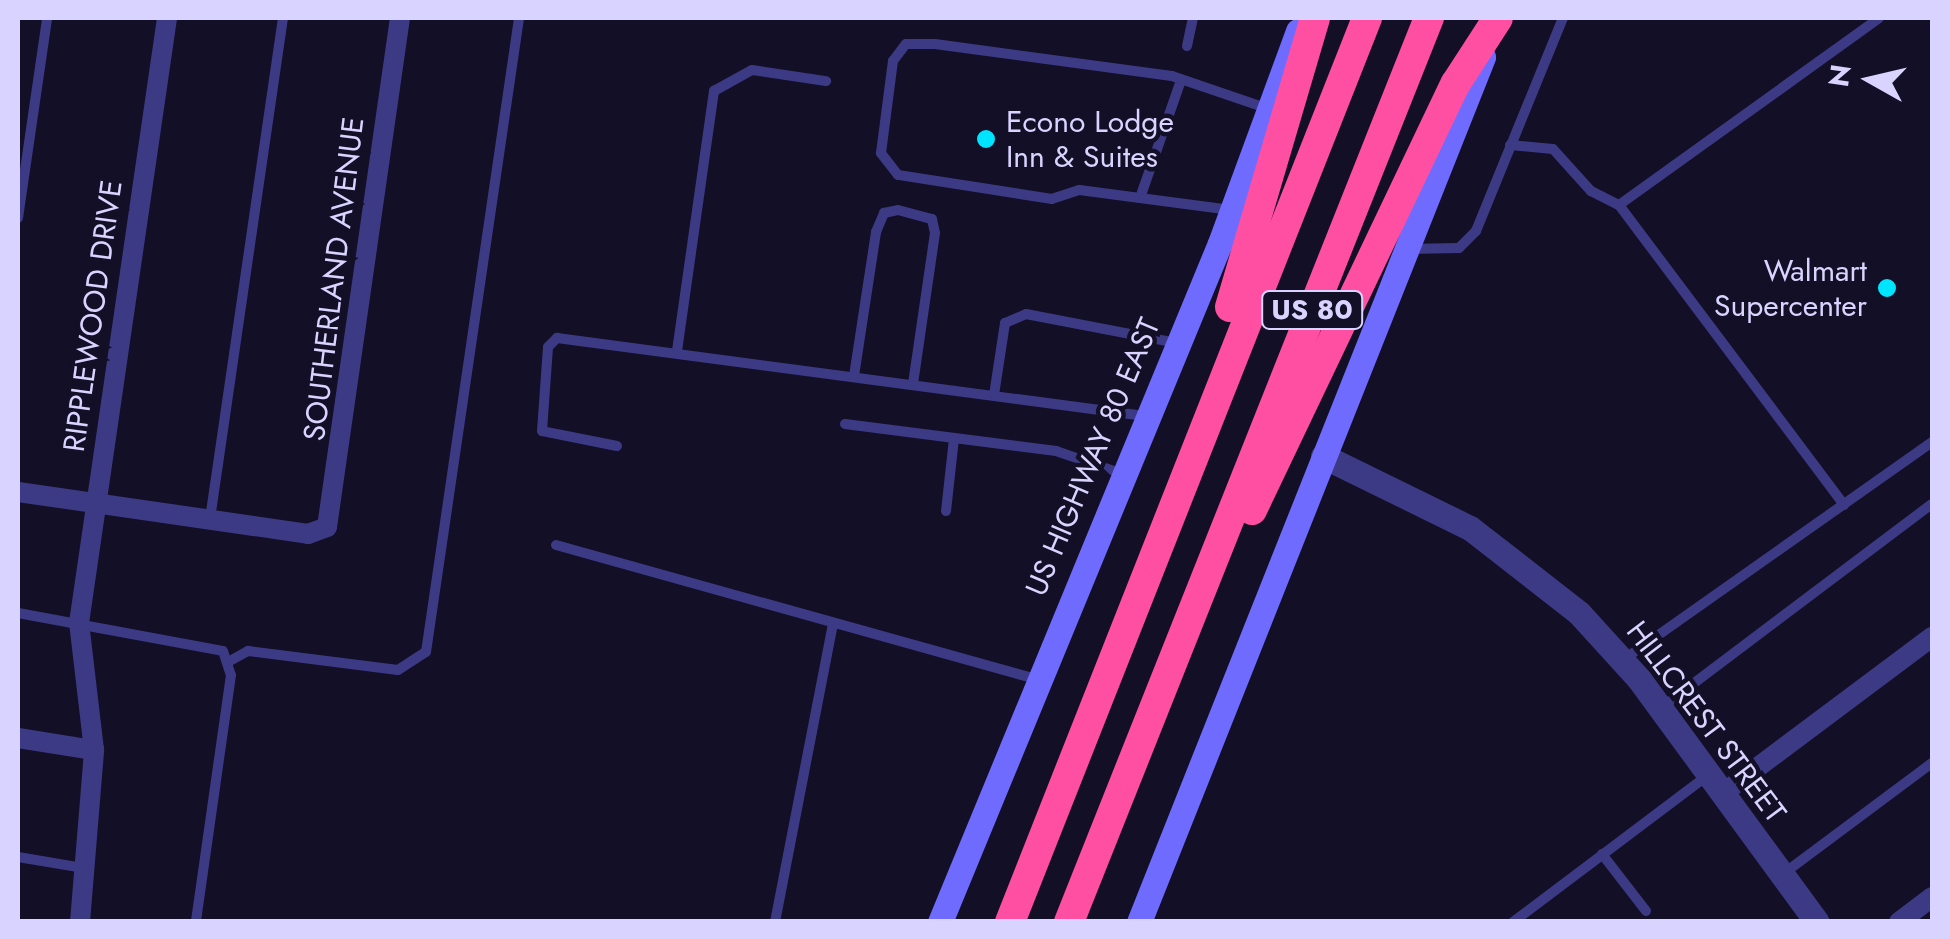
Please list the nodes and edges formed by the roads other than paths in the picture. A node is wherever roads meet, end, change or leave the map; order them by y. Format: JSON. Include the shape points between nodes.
{"nodes":[{"id":1,"x":47,"y":18,"type":"edge"},
{"id":2,"x":167,"y":18,"type":"edge"},
{"id":3,"x":283,"y":18,"type":"edge"},
{"id":4,"x":400,"y":18,"type":"edge"},
{"id":5,"x":519,"y":18,"type":"edge"},
{"id":6,"x":1193,"y":18,"type":"edge"},
{"id":7,"x":1303,"y":18,"type":"edge"},
{"id":8,"x":1315,"y":18,"type":"edge"},
{"id":9,"x":1367,"y":18,"type":"edge"},
{"id":10,"x":1428,"y":18,"type":"edge"},
{"id":11,"x":1498,"y":18,"type":"edge"},
{"id":12,"x":1562,"y":18,"type":"edge"},
{"id":13,"x":1880,"y":18,"type":"edge"},
{"id":14,"x":1187,"y":46,"type":"dead end"},
{"id":15,"x":826,"y":80,"type":"dead end"},
{"id":16,"x":1181,"y":80,"type":"junction"},
{"id":17,"x":1269,"y":108,"type":"junction"},
{"id":18,"x":1510,"y":145,"type":"junction"},
{"id":19,"x":1140,"y":198,"type":"junction"},
{"id":20,"x":1619,"y":205,"type":"junction"},
{"id":21,"x":1232,"y":210,"type":"junction"},
{"id":22,"x":18,"y":218,"type":"edge"},
{"id":23,"x":1406,"y":249,"type":"junction"},
{"id":24,"x":1177,"y":343,"type":"junction"},
{"id":25,"x":678,"y":351,"type":"junction"},
{"id":26,"x":854,"y":376,"type":"junction"},
{"id":27,"x":913,"y":384,"type":"junction"},
{"id":28,"x":994,"y":395,"type":"junction"},
{"id":29,"x":1210,"y":404,"type":"junction"},
{"id":30,"x":1145,"y":416,"type":"junction"},
{"id":31,"x":845,"y":424,"type":"dead end"},
{"id":32,"x":954,"y":438,"type":"junction"},
{"id":33,"x":1932,"y":442,"type":"edge"},
{"id":34,"x":617,"y":446,"type":"dead end"},
{"id":35,"x":1323,"y":456,"type":"junction"},
{"id":36,"x":1120,"y":472,"type":"junction"},
{"id":37,"x":18,"y":492,"type":"edge"},
{"id":38,"x":96,"y":504,"type":"junction"},
{"id":39,"x":1932,"y":504,"type":"edge"},
{"id":40,"x":1844,"y":506,"type":"junction"},
{"id":41,"x":946,"y":511,"type":"dead end"},
{"id":42,"x":210,"y":520,"type":"junction"},
{"id":43,"x":556,"y":545,"type":"dead end"},
{"id":44,"x":1196,"y":602,"type":"junction"},
{"id":45,"x":18,"y":614,"type":"edge"},
{"id":46,"x":79,"y":623,"type":"junction"},
{"id":47,"x":833,"y":624,"type":"junction"},
{"id":48,"x":1932,"y":637,"type":"edge"},
{"id":49,"x":1622,"y":661,"type":"junction"},
{"id":50,"x":228,"y":662,"type":"junction"},
{"id":51,"x":1035,"y":679,"type":"junction"},
{"id":52,"x":1660,"y":709,"type":"junction"},
{"id":53,"x":18,"y":738,"type":"edge"},
{"id":54,"x":94,"y":750,"type":"junction"},
{"id":55,"x":1932,"y":763,"type":"edge"},
{"id":56,"x":1715,"y":785,"type":"junction"},
{"id":57,"x":1602,"y":854,"type":"junction"},
{"id":58,"x":18,"y":856,"type":"edge"},
{"id":59,"x":84,"y":868,"type":"junction"},
{"id":60,"x":1782,"y":875,"type":"junction"},
{"id":61,"x":1932,"y":897,"type":"edge"},
{"id":62,"x":1646,"y":911,"type":"dead end"},
{"id":63,"x":80,"y":922,"type":"edge"},
{"id":64,"x":196,"y":922,"type":"edge"},
{"id":65,"x":775,"y":922,"type":"edge"},
{"id":66,"x":940,"y":922,"type":"edge"},
{"id":67,"x":1010,"y":922,"type":"edge"},
{"id":68,"x":1070,"y":922,"type":"edge"},
{"id":69,"x":1139,"y":922,"type":"edge"},
{"id":70,"x":1512,"y":922,"type":"edge"},
{"id":71,"x":1817,"y":922,"type":"edge"},
{"id":72,"x":1900,"y":922,"type":"edge"}],
"edges":[{"from":1,"to":22,"type":"lane"},
{"from":2,"to":38,"type":"street","name":"RIPPLEWOOD DRIVE"},
{"from":3,"to":42,"type":"lane"},
{"from":4,"to":42,"type":"street","name":"SOUTHERLAND AVENUE","via":[[337,502],[327,527],[308,534]]},
{"from":5,"to":50,"type":"lane","via":[[426,652],[398,670],[248,651]]},
{"from":6,"to":14,"type":"lane"},
{"from":7,"to":17,"type":"main road","name":"US HIGHWAY 80 EAST"},
{"from":8,"to":29,"type":"highway","via":[[1224,324]]},
{"from":9,"to":29,"type":"highway","number":"US 80"},
{"from":10,"to":44,"type":"highway","number":"US 80"},
{"from":11,"to":23,"type":"main road"},
{"from":11,"to":44,"type":"highway","via":[[1456,83],[1236,544]]},
{"from":12,"to":18,"type":"lane"},
{"from":13,"to":20,"type":"lane"},
{"from":15,"to":25,"type":"lane","via":[[752,70],[714,91]]},
{"from":16,"to":17,"type":"lane"},
{"from":16,"to":19,"type":"lane"},
{"from":16,"to":19,"type":"lane","via":[[935,44],[906,44],[894,61],[882,153],[898,176],[1052,199],[1079,190]]},
{"from":17,"to":21,"type":"main road","name":"US HIGHWAY 80 EAST"},
{"from":18,"to":20,"type":"lane","via":[[1553,149],[1591,192]]},
{"from":18,"to":23,"type":"lane","via":[[1476,231],[1459,248]]},
{"from":19,"to":21,"type":"lane"},
{"from":20,"to":40,"type":"lane"},
{"from":21,"to":24,"type":"main road","name":"US HIGHWAY 80 EAST"},
{"from":23,"to":35,"type":"main road"},
{"from":24,"to":28,"type":"lane","via":[[1026,314],[1005,323]]},
{"from":24,"to":30,"type":"main road","name":"US HIGHWAY 80 EAST"},
{"from":25,"to":26,"type":"lane"},
{"from":25,"to":34,"type":"lane","via":[[567,336],[548,347],[542,431]]},
{"from":26,"to":27,"type":"lane"},
{"from":26,"to":27,"type":"lane","via":[[876,232],[884,213],[898,210],[932,219],[934,234]]},
{"from":27,"to":28,"type":"lane"},
{"from":28,"to":30,"type":"lane"},
{"from":29,"to":67,"type":"highway","number":"US 80"},
{"from":30,"to":36,"type":"main road","name":"US HIGHWAY 80 EAST"},
{"from":31,"to":32,"type":"lane"},
{"from":32,"to":36,"type":"lane","via":[[1056,451]]},
{"from":32,"to":41,"type":"lane"},
{"from":33,"to":40,"type":"lane"},
{"from":35,"to":49,"type":"street","name":"HILLCREST STREET","via":[[1422,499],[1520,562]]},
{"from":35,"to":69,"type":"main road"},
{"from":36,"to":51,"type":"main road","name":"US HIGHWAY 80 EAST"},
{"from":37,"to":38,"type":"street"},
{"from":38,"to":42,"type":"street"},
{"from":38,"to":46,"type":"street","name":"RIPPLEWOOD DRIVE"},
{"from":39,"to":52,"type":"lane"},
{"from":40,"to":49,"type":"lane"},
{"from":43,"to":47,"type":"lane"},
{"from":44,"to":68,"type":"highway","number":"US 80"},
{"from":45,"to":46,"type":"lane"},
{"from":46,"to":50,"type":"lane","via":[[212,642]]},
{"from":46,"to":54,"type":"street","name":"RIPPLEWOOD DRIVE"},
{"from":47,"to":51,"type":"lane"},
{"from":47,"to":65,"type":"lane"},
{"from":48,"to":56,"type":"street"},
{"from":49,"to":52,"type":"street","name":"HILLCREST STREET"},
{"from":50,"to":64,"type":"lane"},
{"from":51,"to":66,"type":"main road","name":"US HIGHWAY 80 EAST"},
{"from":52,"to":56,"type":"street","name":"HILLCREST STREET"},
{"from":53,"to":54,"type":"street"},
{"from":54,"to":59,"type":"street","name":"RIPPLEWOOD DRIVE"},
{"from":55,"to":60,"type":"lane"},
{"from":56,"to":57,"type":"lane"},
{"from":56,"to":60,"type":"street","name":"HILLCREST STREET"},
{"from":57,"to":62,"type":"lane"},
{"from":57,"to":70,"type":"lane"},
{"from":58,"to":59,"type":"lane"},
{"from":59,"to":63,"type":"street","name":"RIPPLEWOOD DRIVE"},
{"from":60,"to":71,"type":"street","name":"HILLCREST STREET"},
{"from":61,"to":72,"type":"street"}]}
